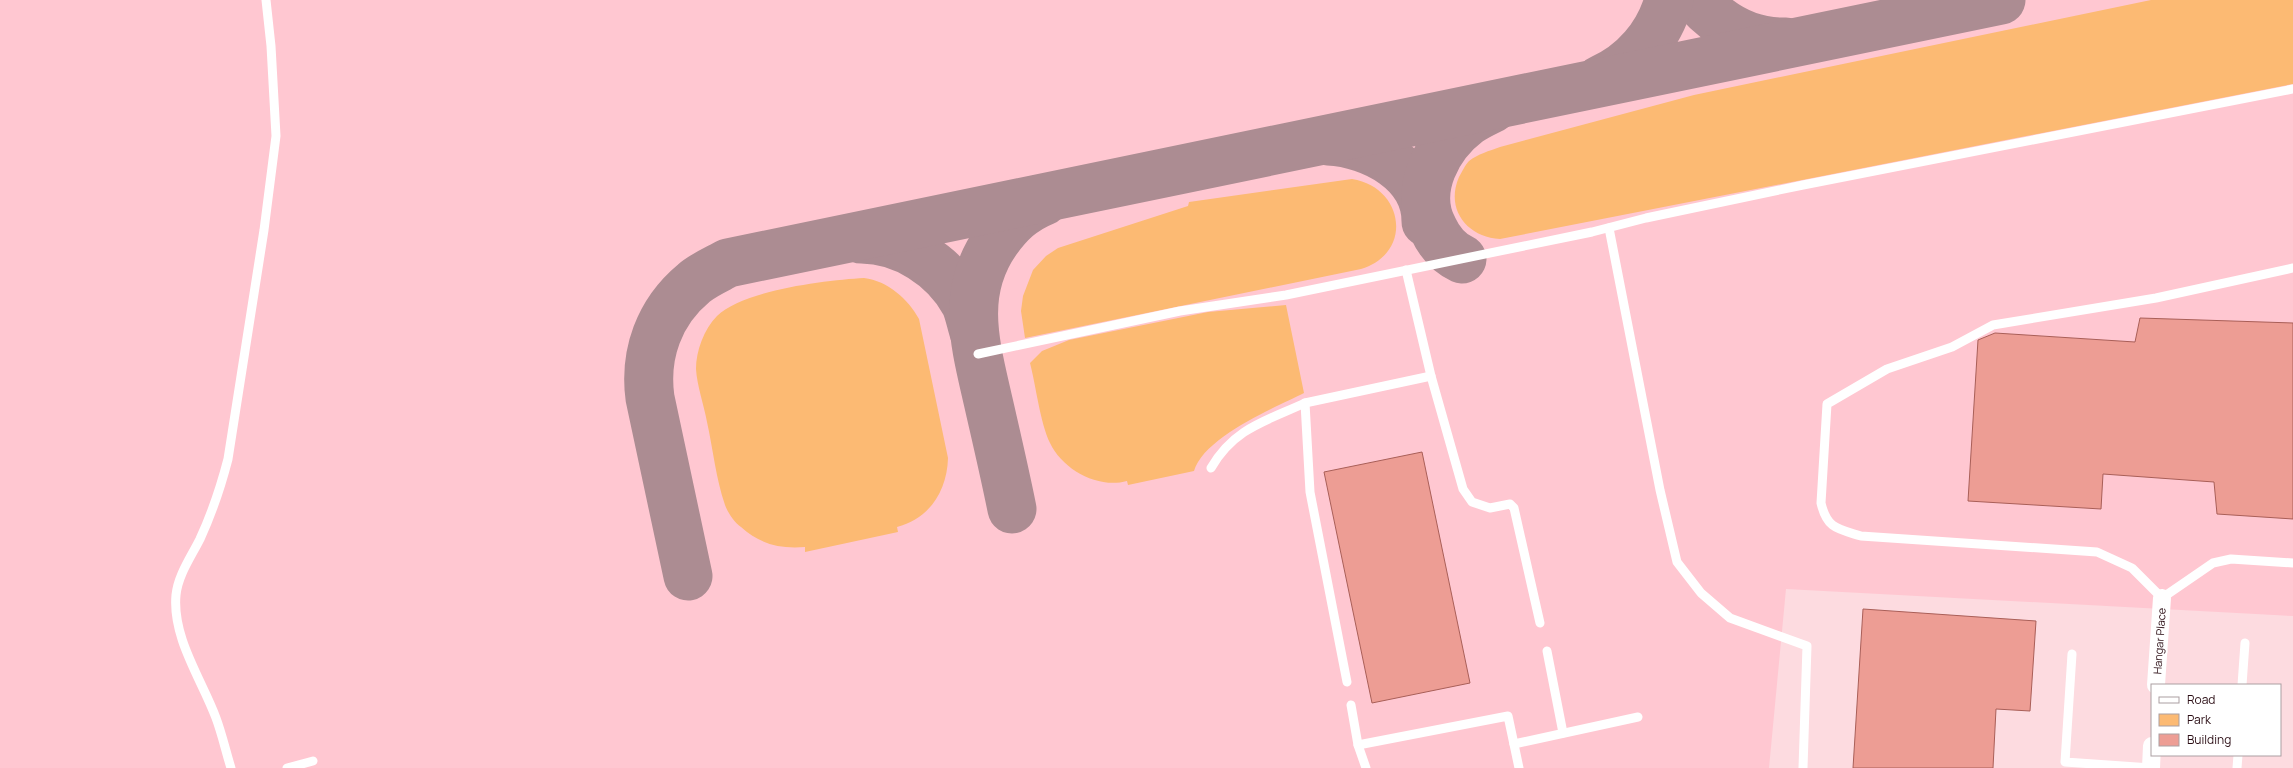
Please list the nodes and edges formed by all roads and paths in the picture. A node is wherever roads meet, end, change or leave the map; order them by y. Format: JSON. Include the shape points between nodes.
{"nodes":[{"id":1,"x":266,"y":0,"type":"edge"},
{"id":2,"x":2293,"y":89,"type":"edge"},
{"id":3,"x":1609,"y":228,"type":"junction"},
{"id":4,"x":2293,"y":268,"type":"edge"},
{"id":5,"x":1406,"y":270,"type":"junction"},
{"id":6,"x":978,"y":354,"type":"dead end"},
{"id":7,"x":1431,"y":376,"type":"junction"},
{"id":8,"x":1306,"y":402,"type":"junction"},
{"id":9,"x":1211,"y":468,"type":"dead end"},
{"id":10,"x":2293,"y":563,"type":"edge"},
{"id":11,"x":2162,"y":598,"type":"junction"},
{"id":12,"x":1540,"y":623,"type":"dead end"},
{"id":13,"x":2245,"y":643,"type":"dead end"},
{"id":14,"x":1547,"y":651,"type":"dead end"},
{"id":15,"x":2072,"y":654,"type":"dead end"},
{"id":16,"x":1347,"y":682,"type":"dead end"},
{"id":17,"x":2156,"y":684,"type":"edge"},
{"id":18,"x":2242,"y":684,"type":"edge"},
{"id":19,"x":1351,"y":705,"type":"dead end"},
{"id":20,"x":1638,"y":717,"type":"dead end"},
{"id":21,"x":1563,"y":733,"type":"junction"},
{"id":22,"x":1514,"y":744,"type":"junction"},
{"id":23,"x":1358,"y":745,"type":"junction"},
{"id":24,"x":2152,"y":756,"type":"edge"},
{"id":25,"x":2238,"y":756,"type":"edge"},
{"id":26,"x":312,"y":761,"type":"dead end"},
{"id":27,"x":2065,"y":765,"type":"edge"},
{"id":28,"x":231,"y":768,"type":"edge"},
{"id":29,"x":287,"y":768,"type":"edge"},
{"id":30,"x":1366,"y":768,"type":"edge"},
{"id":31,"x":1519,"y":768,"type":"edge"},
{"id":32,"x":1803,"y":768,"type":"edge"},
{"id":33,"x":2151,"y":768,"type":"edge"},
{"id":34,"x":2237,"y":768,"type":"edge"}],
"edges":[{"from":1,"to":28,"type":"lane","via":[[272,46],[276,136],[264,230],[228,459],[220,492],[181,576],[176,594],[176,614],[182,640],[217,719]]},
{"from":2,"to":3,"type":"lane","via":[[1810,184]]},
{"from":3,"to":5,"type":"lane"},
{"from":3,"to":32,"type":"lane","via":[[1660,490],[1677,562],[1701,593],[1730,618],[1807,646]]},
{"from":4,"to":11,"type":"lane","via":[[2156,298],[1993,325],[1952,347],[1887,369],[1827,404],[1821,503],[1825,518],[1838,529],[1861,536],[2097,552],[2132,568]]},
{"from":5,"to":6,"type":"lane","via":[[1286,295],[1180,311]]},
{"from":5,"to":7,"type":"lane"},
{"from":7,"to":8,"type":"lane"},
{"from":7,"to":12,"type":"lane","via":[[1463,489],[1472,502],[1490,508],[1510,504],[1514,508]]},
{"from":8,"to":9,"type":"lane","via":[[1241,433],[1224,448]]},
{"from":8,"to":16,"type":"lane","via":[[1310,492]]},
{"from":10,"to":11,"type":"lane","via":[[2231,559],[2213,563]]},
{"from":11,"to":17,"type":"street","name":"Hangar Place"},
{"from":13,"to":18,"type":"lane"},
{"from":14,"to":21,"type":"lane"},
{"from":15,"to":27,"type":"lane"},
{"from":19,"to":23,"type":"lane"},
{"from":20,"to":21,"type":"lane"},
{"from":21,"to":22,"type":"lane"},
{"from":22,"to":23,"type":"lane","via":[[1508,716]]},
{"from":22,"to":31,"type":"lane"},
{"from":23,"to":30,"type":"lane"},
{"from":24,"to":33,"type":"street"},
{"from":25,"to":34,"type":"lane"},
{"from":26,"to":29,"type":"lane"},
{"from":27,"to":33,"type":"lane"}]}
